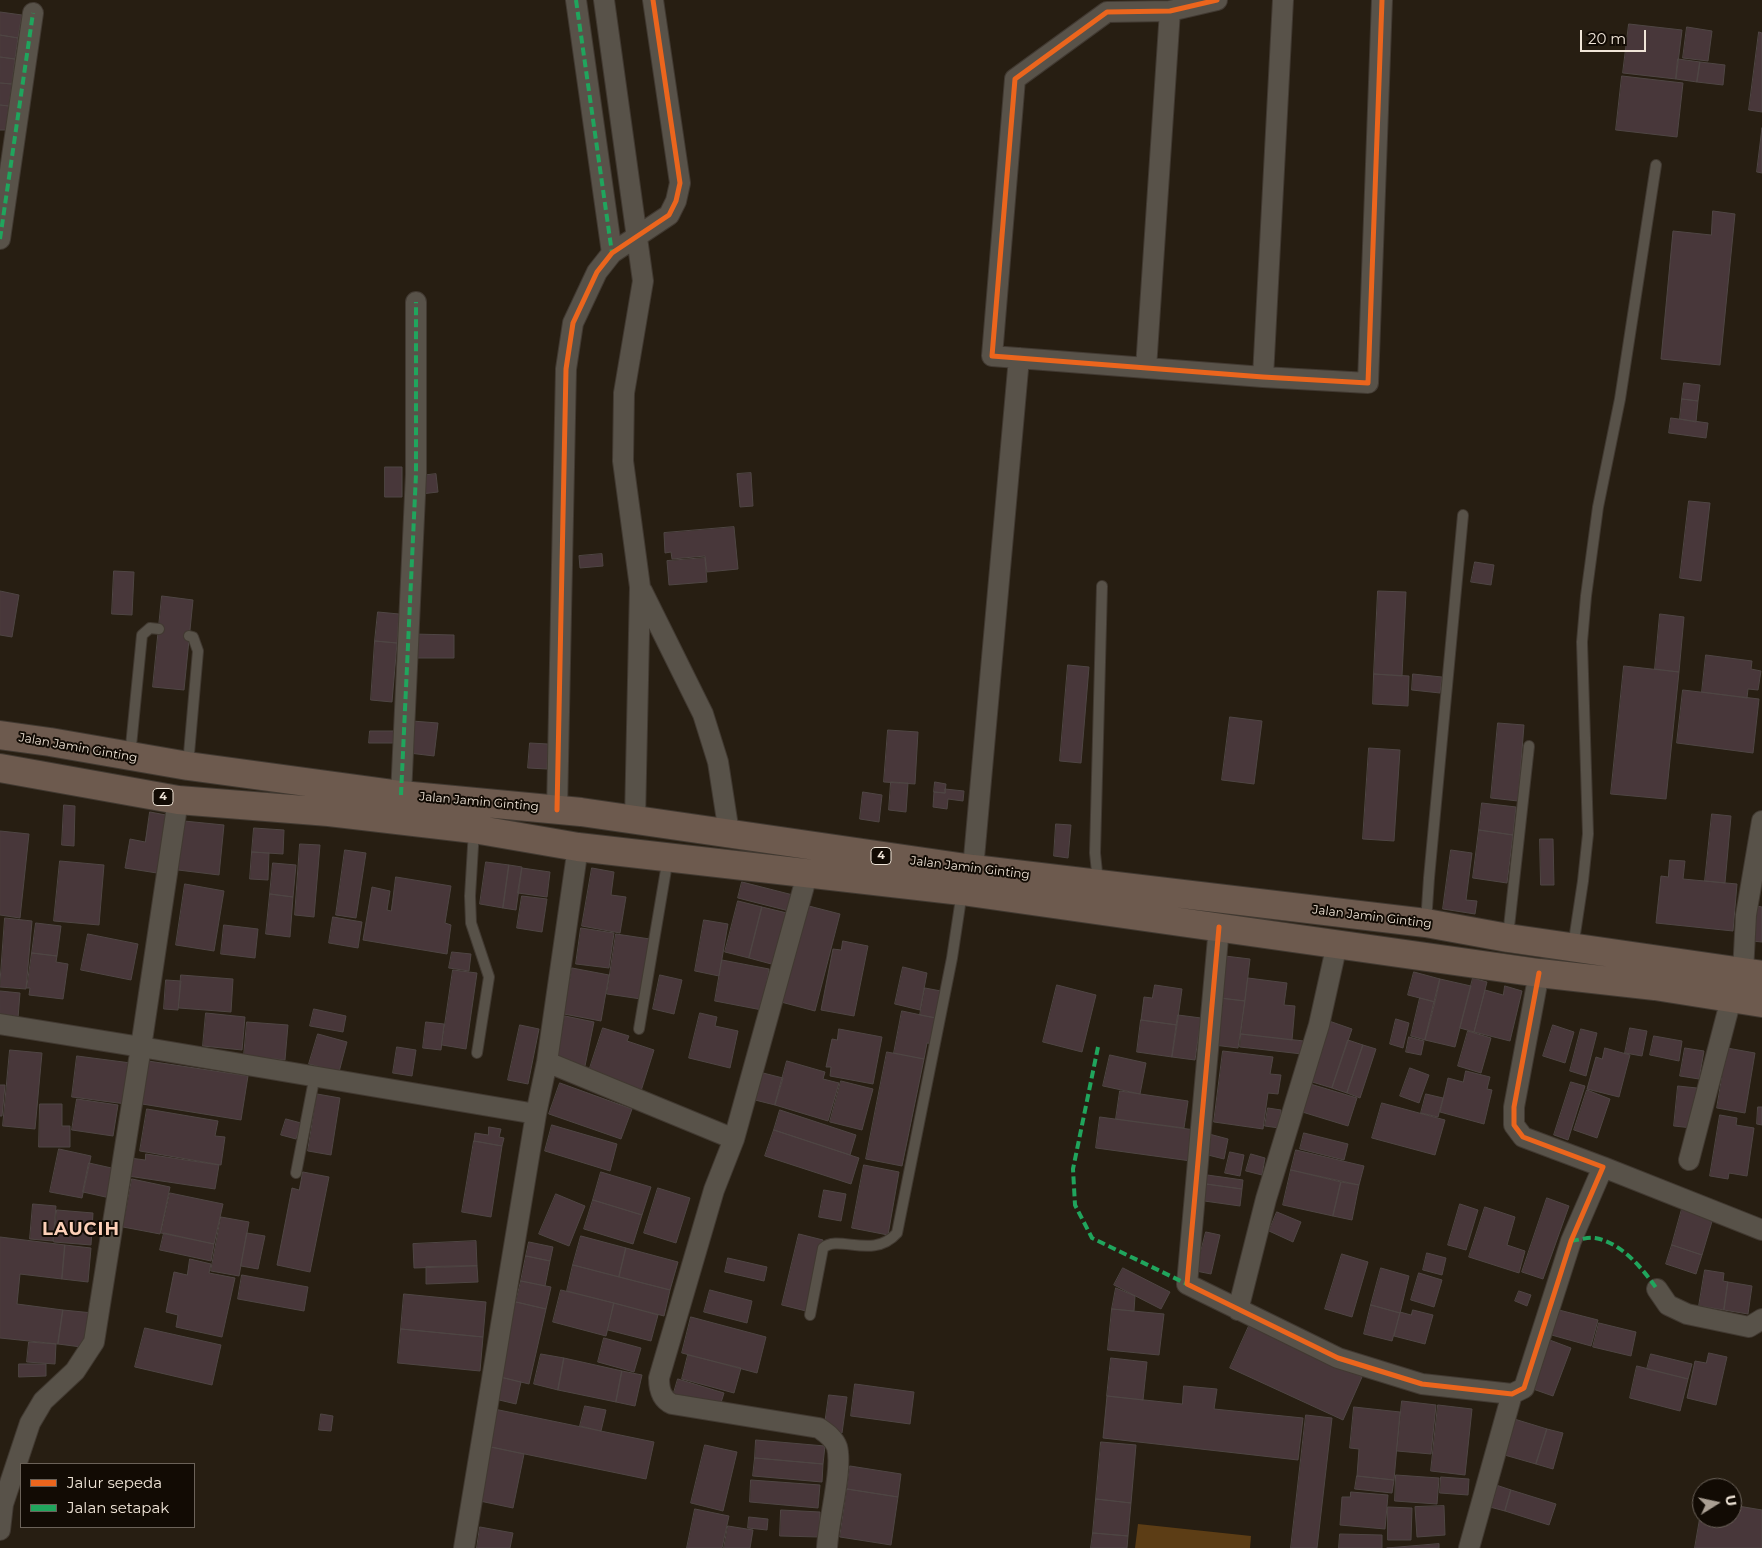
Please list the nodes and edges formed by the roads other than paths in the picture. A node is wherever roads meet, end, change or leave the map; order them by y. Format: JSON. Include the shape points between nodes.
{"nodes":[{"id":1,"x":576,"y":0,"type":"edge"},
{"id":2,"x":604,"y":0,"type":"edge"},
{"id":3,"x":653,"y":0,"type":"edge"},
{"id":4,"x":1217,"y":0,"type":"edge"},
{"id":5,"x":1283,"y":0,"type":"edge"},
{"id":6,"x":1382,"y":0,"type":"edge"},
{"id":7,"x":1170,"y":11,"type":"junction"},
{"id":8,"x":33,"y":13,"type":"dead end"},
{"id":9,"x":1656,"y":164,"type":"dead end"},
{"id":10,"x":638,"y":236,"type":"junction"},
{"id":11,"x":0,"y":239,"type":"edge"},
{"id":12,"x":612,"y":253,"type":"junction"},
{"id":13,"x":416,"y":302,"type":"dead end"},
{"id":14,"x":1019,"y":358,"type":"junction"},
{"id":15,"x":1146,"y":368,"type":"junction"},
{"id":16,"x":1263,"y":377,"type":"junction"},
{"id":17,"x":1463,"y":515,"type":"dead end"},
{"id":18,"x":1102,"y":586,"type":"dead end"},
{"id":19,"x":640,"y":587,"type":"junction"},
{"id":20,"x":159,"y":629,"type":"dead end"},
{"id":21,"x":189,"y":636,"type":"dead end"},
{"id":22,"x":0,"y":735,"type":"edge"},
{"id":23,"x":1529,"y":746,"type":"dead end"},
{"id":24,"x":130,"y":757,"type":"junction"},
{"id":25,"x":188,"y":766,"type":"junction"},
{"id":26,"x":0,"y":768,"type":"edge"},
{"id":27,"x":401,"y":795,"type":"junction"},
{"id":28,"x":178,"y":800,"type":"junction"},
{"id":29,"x":557,"y":810,"type":"junction"},
{"id":30,"x":635,"y":820,"type":"junction"},
{"id":31,"x":1762,"y":821,"type":"edge"},
{"id":32,"x":474,"y":829,"type":"junction"},
{"id":33,"x":729,"y":833,"type":"junction"},
{"id":34,"x":578,"y":847,"type":"junction"},
{"id":35,"x":668,"y":858,"type":"junction"},
{"id":36,"x":808,"y":875,"type":"junction"},
{"id":37,"x":967,"y":880,"type":"junction"},
{"id":38,"x":1098,"y":884,"type":"junction"},
{"id":39,"x":1426,"y":923,"type":"junction"},
{"id":40,"x":1219,"y":927,"type":"junction"},
{"id":41,"x":1508,"y":938,"type":"junction"},
{"id":42,"x":1337,"y":944,"type":"junction"},
{"id":43,"x":1573,"y":948,"type":"junction"},
{"id":44,"x":1752,"y":973,"type":"edge"},
{"id":45,"x":1539,"y":974,"type":"junction"},
{"id":46,"x":1731,"y":999,"type":"junction"},
{"id":47,"x":1762,"y":1003,"type":"edge"},
{"id":48,"x":0,"y":1024,"type":"edge"},
{"id":49,"x":639,"y":1029,"type":"dead end"},
{"id":50,"x":141,"y":1047,"type":"junction"},
{"id":51,"x":477,"y":1053,"type":"dead end"},
{"id":52,"x":547,"y":1062,"type":"junction"},
{"id":53,"x":315,"y":1075,"type":"junction"},
{"id":54,"x":536,"y":1114,"type":"junction"},
{"id":55,"x":734,"y":1139,"type":"junction"},
{"id":56,"x":1689,"y":1160,"type":"dead end"},
{"id":57,"x":1603,"y":1167,"type":"junction"},
{"id":58,"x":296,"y":1174,"type":"dead end"},
{"id":59,"x":1762,"y":1230,"type":"edge"},
{"id":60,"x":1657,"y":1289,"type":"dead end"},
{"id":61,"x":1238,"y":1310,"type":"junction"},
{"id":62,"x":810,"y":1315,"type":"dead end"},
{"id":63,"x":1762,"y":1319,"type":"edge"},
{"id":64,"x":1512,"y":1394,"type":"junction"},
{"id":65,"x":0,"y":1530,"type":"edge"},
{"id":66,"x":464,"y":1548,"type":"edge"},
{"id":67,"x":827,"y":1548,"type":"edge"},
{"id":68,"x":1469,"y":1548,"type":"edge"}],
"edges":[{"from":1,"to":12,"type":"street"},
{"from":2,"to":10,"type":"street"},
{"from":3,"to":10,"type":"street","via":[[680,183],[669,215]]},
{"from":4,"to":7,"type":"street"},
{"from":5,"to":16,"type":"street"},
{"from":6,"to":16,"type":"street","via":[[1368,383]]},
{"from":7,"to":14,"type":"street","via":[[1107,12],[1015,79],[992,356]]},
{"from":7,"to":15,"type":"street"},
{"from":8,"to":11,"type":"street"},
{"from":9,"to":43,"type":"lane","via":[[1586,596],[1583,660],[1588,834]]},
{"from":10,"to":12,"type":"street"},
{"from":10,"to":19,"type":"street","via":[[643,281],[624,393],[623,461]]},
{"from":12,"to":29,"type":"street","via":[[597,272],[573,323],[566,369]]},
{"from":13,"to":27,"type":"street","via":[[416,474]]},
{"from":14,"to":15,"type":"street"},
{"from":14,"to":37,"type":"street"},
{"from":15,"to":16,"type":"street"},
{"from":17,"to":39,"type":"lane"},
{"from":18,"to":38,"type":"lane","via":[[1095,853]]},
{"from":19,"to":30,"type":"street"},
{"from":19,"to":33,"type":"street","via":[[703,714],[718,762]]},
{"from":20,"to":24,"type":"lane","via":[[150,628],[142,635]]},
{"from":21,"to":25,"type":"lane","via":[[193,637],[198,651]]},
{"from":22,"to":24,"type":"highway","name":"Jalan Jamin Ginting","number":"4"},
{"from":23,"to":41,"type":"lane"},
{"from":24,"to":25,"type":"highway","name":"Jalan Jamin Ginting","number":"4"},
{"from":25,"to":27,"type":"highway","name":"Jalan Jamin Ginting","number":"4"},
{"from":26,"to":28,"type":"highway","name":"Jalan Jamin Ginting","number":"4"},
{"from":27,"to":29,"type":"highway","name":"Jalan Jamin Ginting","number":"4"},
{"from":28,"to":32,"type":"highway","name":"Jalan Jamin Ginting","number":"4","via":[[329,812]]},
{"from":28,"to":50,"type":"street"},
{"from":29,"to":30,"type":"highway","name":"Jalan Jamin Ginting","number":"4"},
{"from":30,"to":33,"type":"highway","name":"Jalan Jamin Ginting","number":"4"},
{"from":31,"to":44,"type":"street","via":[[1746,915]]},
{"from":32,"to":34,"type":"highway","name":"Jalan Jamin Ginting","number":"4"},
{"from":32,"to":51,"type":"lane","via":[[471,923],[489,977]]},
{"from":33,"to":37,"type":"highway","name":"Jalan Jamin Ginting","number":"4"},
{"from":34,"to":35,"type":"highway","name":"Jalan Jamin Ginting","number":"4"},
{"from":34,"to":52,"type":"street"},
{"from":35,"to":36,"type":"highway","name":"Jalan Jamin Ginting","number":"4"},
{"from":35,"to":49,"type":"lane"},
{"from":36,"to":37,"type":"highway","name":"Jalan Jamin Ginting","number":"4"},
{"from":36,"to":55,"type":"street"},
{"from":37,"to":38,"type":"highway","name":"Jalan Jamin Ginting","number":"4"},
{"from":37,"to":40,"type":"highway","name":"Jalan Jamin Ginting","number":"4"},
{"from":37,"to":62,"type":"lane","via":[[897,1233],[889,1242],[878,1246],[831,1244],[823,1248]]},
{"from":38,"to":39,"type":"highway","name":"Jalan Jamin Ginting","number":"4"},
{"from":39,"to":41,"type":"highway","name":"Jalan Jamin Ginting","number":"4"},
{"from":40,"to":42,"type":"highway","name":"Jalan Jamin Ginting","number":"4"},
{"from":40,"to":61,"type":"street","via":[[1187,1284]]},
{"from":41,"to":43,"type":"highway","name":"Jalan Jamin Ginting","number":"4"},
{"from":42,"to":45,"type":"highway","name":"Jalan Jamin Ginting","number":"4"},
{"from":42,"to":61,"type":"street","via":[[1319,1026],[1266,1198]]},
{"from":43,"to":44,"type":"highway","name":"Jalan Jamin Ginting","number":"4"},
{"from":45,"to":46,"type":"highway","name":"Jalan Jamin Ginting","number":"4","via":[[1655,986]]},
{"from":45,"to":57,"type":"street","via":[[1514,1107],[1514,1125],[1523,1137]]},
{"from":46,"to":47,"type":"highway","name":"Jalan Jamin Ginting","number":"4"},
{"from":46,"to":56,"type":"street"},
{"from":48,"to":50,"type":"street"},
{"from":50,"to":53,"type":"street"},
{"from":50,"to":65,"type":"street","via":[[94,1342],[75,1371],[43,1401],[30,1423],[3,1504]]},
{"from":52,"to":54,"type":"street"},
{"from":52,"to":55,"type":"street"},
{"from":53,"to":54,"type":"street"},
{"from":53,"to":58,"type":"lane"},
{"from":54,"to":66,"type":"street"},
{"from":55,"to":67,"type":"street","via":[[714,1190],[659,1386],[663,1398],[672,1404],[819,1428],[829,1435],[837,1449],[837,1470]]},
{"from":57,"to":59,"type":"street"},
{"from":57,"to":64,"type":"street","via":[[1571,1241],[1524,1388]]},
{"from":60,"to":63,"type":"street","via":[[1668,1305],[1687,1314],[1749,1327]]},
{"from":61,"to":64,"type":"street","via":[[1347,1361],[1422,1384]]},
{"from":64,"to":68,"type":"street"}]}
